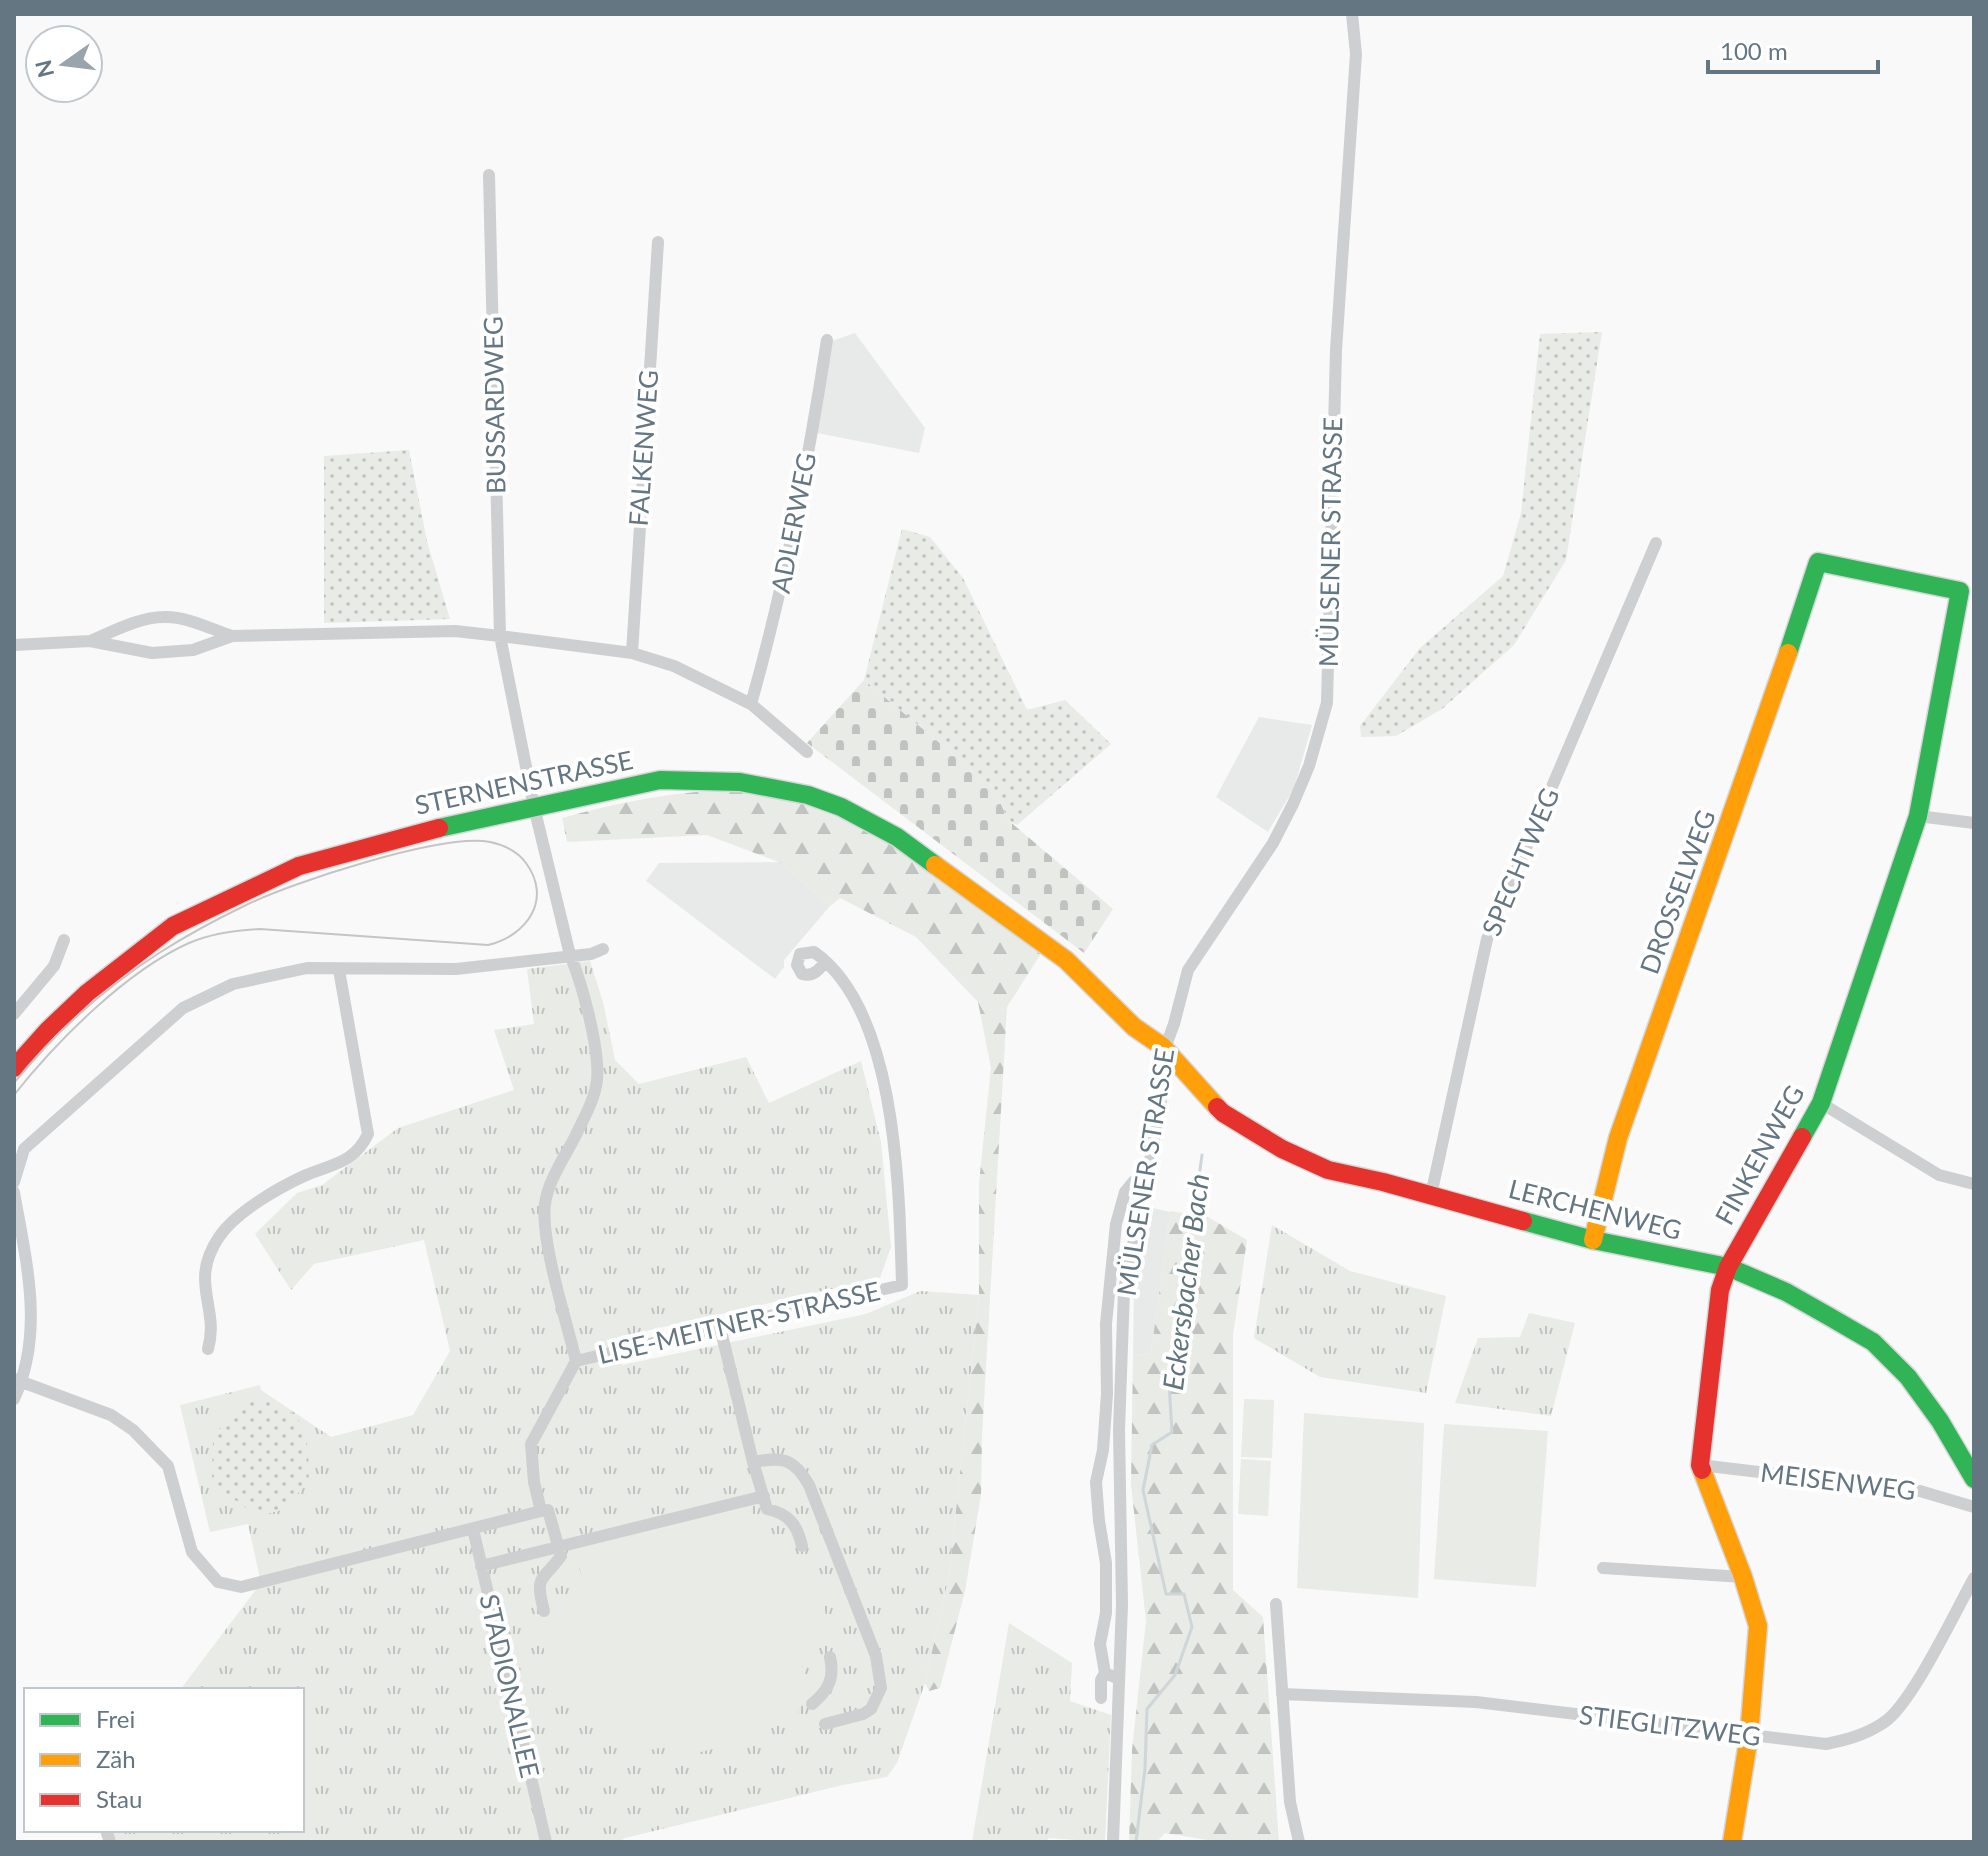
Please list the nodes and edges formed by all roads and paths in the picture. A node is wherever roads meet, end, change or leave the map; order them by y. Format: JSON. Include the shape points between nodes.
{"nodes":[{"id":1,"x":1352,"y":14,"type":"edge"},
{"id":2,"x":489,"y":175,"type":"dead end"},
{"id":3,"x":658,"y":242,"type":"dead end"},
{"id":4,"x":827,"y":340,"type":"dead end"},
{"id":5,"x":1656,"y":543,"type":"dead end"},
{"id":6,"x":1818,"y":562,"type":"joint"},
{"id":7,"x":232,"y":636,"type":"junction"},
{"id":8,"x":500,"y":636,"type":"junction"},
{"id":9,"x":90,"y":641,"type":"junction"},
{"id":10,"x":14,"y":645,"type":"edge"},
{"id":11,"x":632,"y":653,"type":"junction"},
{"id":12,"x":751,"y":704,"type":"junction"},
{"id":13,"x":807,"y":752,"type":"dead end"},
{"id":14,"x":534,"y":807,"type":"junction"},
{"id":15,"x":1918,"y":816,"type":"junction"},
{"id":16,"x":1974,"y":823,"type":"edge"},
{"id":17,"x":64,"y":940,"type":"dead end"},
{"id":18,"x":603,"y":949,"type":"dead end"},
{"id":19,"x":570,"y":955,"type":"junction"},
{"id":20,"x":825,"y":962,"type":"dead end"},
{"id":21,"x":339,"y":970,"type":"junction"},
{"id":22,"x":14,"y":1014,"type":"edge"},
{"id":23,"x":1163,"y":1047,"type":"junction"},
{"id":24,"x":14,"y":1068,"type":"edge"},
{"id":25,"x":1821,"y":1103,"type":"junction"},
{"id":26,"x":1146,"y":1178,"type":"junction"},
{"id":27,"x":14,"y":1182,"type":"edge"},
{"id":28,"x":1974,"y":1184,"type":"edge"},
{"id":29,"x":14,"y":1192,"type":"edge"},
{"id":30,"x":1431,"y":1195,"type":"junction"},
{"id":31,"x":1593,"y":1240,"type":"junction"},
{"id":32,"x":1728,"y":1267,"type":"junction"},
{"id":33,"x":720,"y":1327,"type":"junction"},
{"id":34,"x":208,"y":1349,"type":"dead end"},
{"id":35,"x":576,"y":1361,"type":"junction"},
{"id":36,"x":18,"y":1381,"type":"edge"},
{"id":37,"x":14,"y":1399,"type":"edge"},
{"id":38,"x":753,"y":1462,"type":"junction"},
{"id":39,"x":1700,"y":1465,"type":"junction"},
{"id":40,"x":1974,"y":1479,"type":"edge"},
{"id":41,"x":764,"y":1496,"type":"junction"},
{"id":42,"x":1974,"y":1507,"type":"edge"},
{"id":43,"x":544,"y":1510,"type":"junction"},
{"id":44,"x":473,"y":1529,"type":"junction"},
{"id":45,"x":802,"y":1546,"type":"dead end"},
{"id":46,"x":557,"y":1549,"type":"junction"},
{"id":47,"x":481,"y":1566,"type":"junction"},
{"id":48,"x":1603,"y":1568,"type":"dead end"},
{"id":49,"x":1743,"y":1577,"type":"junction"},
{"id":50,"x":1974,"y":1578,"type":"edge"},
{"id":51,"x":1276,"y":1604,"type":"dead end"},
{"id":52,"x":544,"y":1611,"type":"dead end"},
{"id":53,"x":830,"y":1657,"type":"dead end"},
{"id":54,"x":1105,"y":1673,"type":"junction"},
{"id":55,"x":1119,"y":1679,"type":"junction"},
{"id":56,"x":1282,"y":1694,"type":"junction"},
{"id":57,"x":1101,"y":1698,"type":"dead end"},
{"id":58,"x":812,"y":1704,"type":"dead end"},
{"id":59,"x":825,"y":1724,"type":"dead end"},
{"id":60,"x":1749,"y":1736,"type":"junction"},
{"id":61,"x":546,"y":1842,"type":"edge"},
{"id":62,"x":1113,"y":1842,"type":"edge"},
{"id":63,"x":1299,"y":1842,"type":"edge"},
{"id":64,"x":1732,"y":1842,"type":"edge"}],
"edges":[{"from":1,"to":23,"type":"street","name":"MÜLSENER STRASSE","via":[[1356,54],[1336,350],[1327,703],[1293,804],[1188,970]]},
{"from":2,"to":8,"type":"street","name":"BUSSARDWEG"},
{"from":3,"to":11,"type":"street","name":"FALKENWEG"},
{"from":4,"to":12,"type":"street","name":"ADLERWEG","via":[[805,480]]},
{"from":5,"to":30,"type":"street","name":"SPECHTWEG","via":[[1487,939]]},
{"from":6,"to":15,"type":"street","name":"FINKENWEG","via":[[1960,591]]},
{"from":6,"to":31,"type":"street","name":"DROSSELWEG","via":[[1618,1138]]},
{"from":7,"to":8,"type":"street","via":[[455,631]]},
{"from":7,"to":9,"type":"street","via":[[193,650],[152,653]]},
{"from":7,"to":9,"type":"street","via":[[164,617]]},
{"from":8,"to":11,"type":"street"},
{"from":8,"to":14,"type":"street","name":"BUSSARDWEG"},
{"from":9,"to":10,"type":"street"},
{"from":11,"to":12,"type":"street","via":[[674,666]]},
{"from":12,"to":13,"type":"street"},
{"from":14,"to":19,"type":"street","name":"BUSSARDWEG"},
{"from":14,"to":23,"type":"street","name":"STERNENSTRASSE","via":[[660,780],[740,782],[841,807],[897,837],[1066,960],[1134,1027]]},
{"from":14,"to":24,"type":"street","name":"STERNENSTRASSE","via":[[405,835],[299,866],[173,926],[87,993]]},
{"from":15,"to":16,"type":"street"},
{"from":15,"to":25,"type":"street","name":"FINKENWEG"},
{"from":17,"to":22,"type":"street","via":[[54,966]]},
{"from":18,"to":19,"type":"street"},
{"from":19,"to":21,"type":"street","via":[[456,969]]},
{"from":19,"to":35,"type":"street","name":"BUSSARDWEG","via":[[578,973],[597,1081],[544,1205],[548,1246]]},
{"from":20,"to":33,"type":"street","name":"LISE-MEITNER-STRASSE","via":[[855,999],[884,1083],[899,1183],[902,1285]]},
{"from":21,"to":27,"type":"street","via":[[307,968],[233,984],[183,1008],[24,1149]]},
{"from":21,"to":34,"type":"street","via":[[368,1134],[347,1160],[279,1188],[220,1236],[203,1280],[212,1334]]},
{"from":23,"to":26,"type":"street","name":"MÜLSENER STRASSE","via":[[1161,1105]]},
{"from":23,"to":30,"type":"street","name":"LERCHENWEG","via":[[1223,1113],[1282,1149],[1328,1170]]},
{"from":25,"to":28,"type":"street","via":[[1939,1175]]},
{"from":25,"to":32,"type":"street","name":"FINKENWEG"},
{"from":26,"to":54,"type":"street","via":[[1134,1181],[1125,1192],[1116,1224],[1106,1324],[1107,1394],[1096,1482],[1106,1563],[1100,1644]]},
{"from":26,"to":55,"type":"street","name":"MÜLSENER STRASSE","via":[[1124,1290]]},
{"from":29,"to":36,"type":"street","via":[[33,1306]]},
{"from":30,"to":31,"type":"street","name":"LERCHENWEG"},
{"from":31,"to":32,"type":"street","name":"LERCHENWEG"},
{"from":32,"to":39,"type":"street","name":"FINKENWEG","via":[[1720,1290]]},
{"from":32,"to":40,"type":"street","name":"LERCHENWEG","via":[[1786,1292],[1873,1342],[1908,1377]]},
{"from":33,"to":35,"type":"street","name":"LISE-MEITNER-STRASSE"},
{"from":33,"to":38,"type":"street"},
{"from":35,"to":43,"type":"street","via":[[531,1444],[534,1482]]},
{"from":36,"to":37,"type":"street"},
{"from":36,"to":44,"type":"street","via":[[111,1415],[133,1430],[168,1466],[192,1552],[218,1582],[241,1587]]},
{"from":38,"to":41,"type":"street"},
{"from":38,"to":59,"type":"street","via":[[779,1458],[801,1472],[876,1656],[881,1688],[871,1709]]},
{"from":39,"to":42,"type":"street","name":"MEISENWEG","via":[[1920,1491]]},
{"from":39,"to":49,"type":"street","name":"FINKENWEG"},
{"from":41,"to":45,"type":"street","via":[[767,1509],[795,1525]]},
{"from":41,"to":46,"type":"street"},
{"from":43,"to":44,"type":"street"},
{"from":43,"to":46,"type":"street"},
{"from":44,"to":47,"type":"street","name":"STADIONALLEE"},
{"from":46,"to":47,"type":"street"},
{"from":46,"to":52,"type":"street","via":[[560,1559],[546,1570],[540,1585]]},
{"from":47,"to":61,"type":"street","name":"STADIONALLEE"},
{"from":48,"to":49,"type":"street"},
{"from":49,"to":60,"type":"street","name":"FINKENWEG","via":[[1758,1626]]},
{"from":50,"to":60,"type":"street","name":"STIEGLITZWEG","via":[[1907,1697],[1886,1722],[1853,1739],[1826,1744]]},
{"from":51,"to":56,"type":"street"},
{"from":53,"to":58,"type":"street","via":[[829,1689]]},
{"from":54,"to":55,"type":"street"},
{"from":54,"to":57,"type":"street"},
{"from":55,"to":62,"type":"street","name":"MÜLSENER STRASSE"},
{"from":56,"to":60,"type":"street","name":"STIEGLITZWEG","via":[[1476,1702]]},
{"from":56,"to":63,"type":"street","via":[[1290,1802]]},
{"from":60,"to":64,"type":"street","name":"FINKENWEG"}]}
